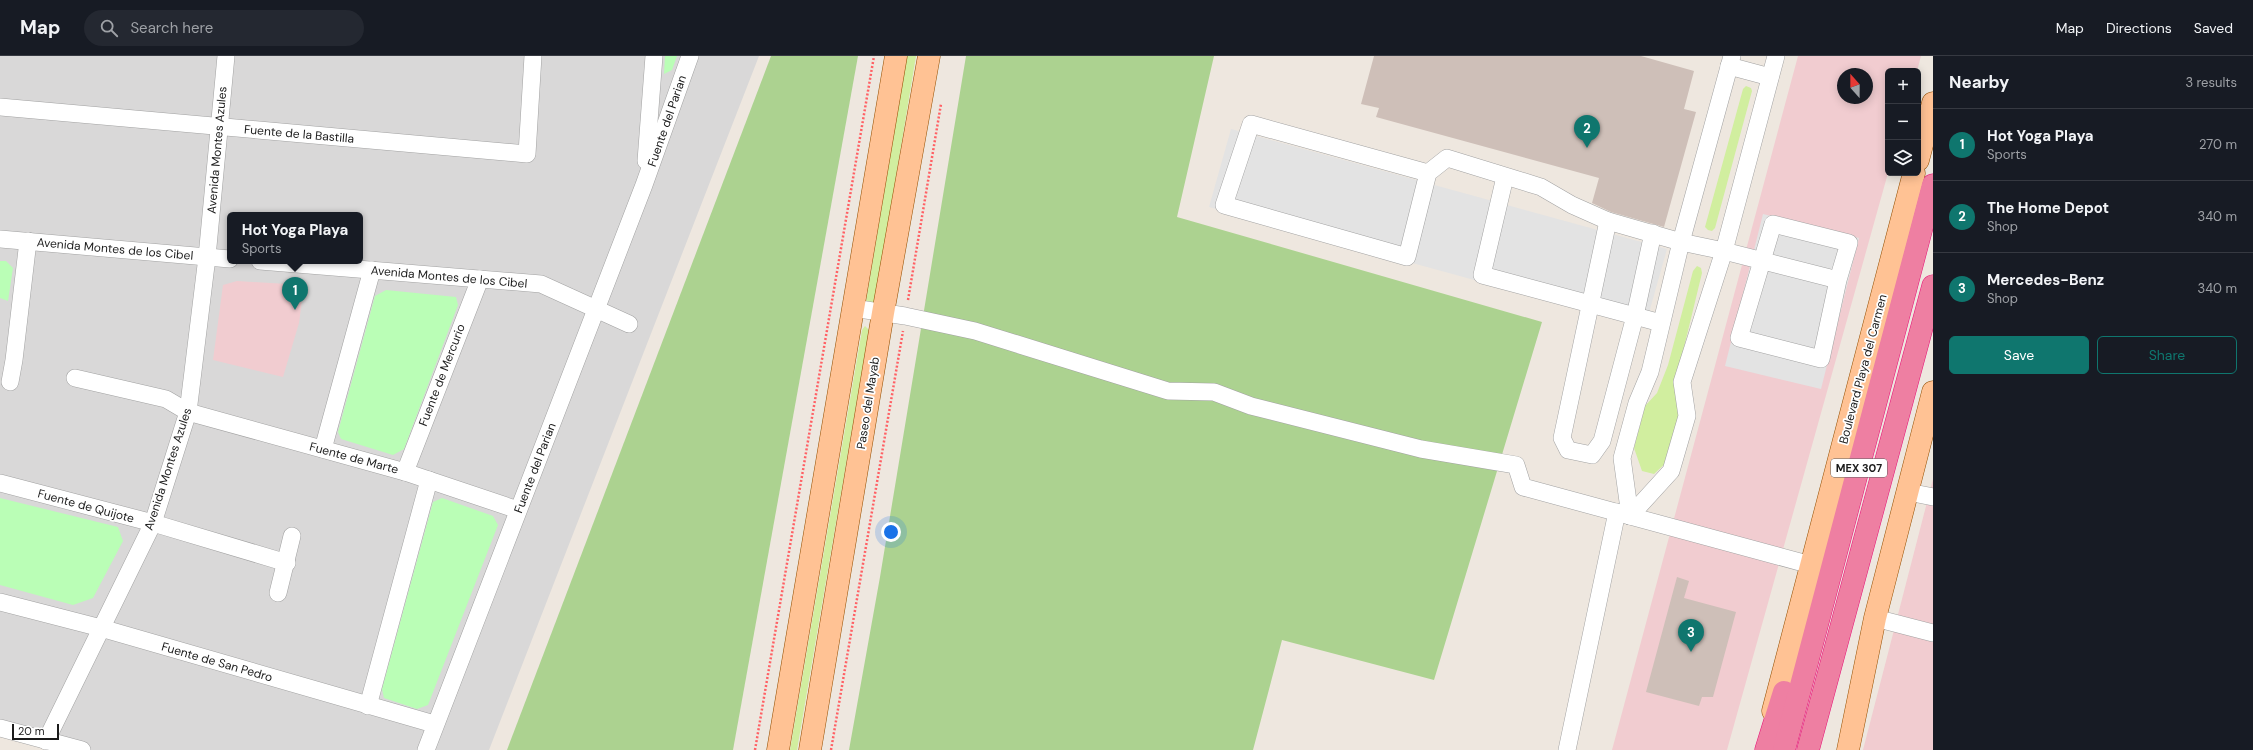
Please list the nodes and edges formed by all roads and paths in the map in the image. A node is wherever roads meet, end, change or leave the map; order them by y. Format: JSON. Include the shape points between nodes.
{"nodes":[{"id":1,"x":226,"y":56,"type":"edge"},
{"id":2,"x":533,"y":56,"type":"edge"},
{"id":3,"x":654,"y":56,"type":"edge"},
{"id":4,"x":690,"y":56,"type":"edge"},
{"id":5,"x":874,"y":56,"type":"edge"},
{"id":6,"x":896,"y":56,"type":"edge"},
{"id":7,"x":929,"y":56,"type":"edge"},
{"id":8,"x":1776,"y":56,"type":"edge"},
{"id":9,"x":1731,"y":61,"type":"edge"},
{"id":10,"x":1770,"y":77,"type":"junction"},
{"id":11,"x":941,"y":103,"type":"dead end"},
{"id":12,"x":1933,"y":104,"type":"edge"},
{"id":13,"x":0,"y":107,"type":"edge"},
{"id":14,"x":219,"y":126,"type":"junction"},
{"id":15,"x":1921,"y":149,"type":"edge"},
{"id":16,"x":1428,"y":173,"type":"junction"},
{"id":17,"x":1913,"y":176,"type":"edge"},
{"id":18,"x":1505,"y":177,"type":"junction"},
{"id":19,"x":644,"y":185,"type":"junction"},
{"id":20,"x":1933,"y":185,"type":"edge"},
{"id":21,"x":1608,"y":221,"type":"junction"},
{"id":22,"x":1653,"y":233,"type":"junction"},
{"id":23,"x":0,"y":239,"type":"edge"},
{"id":24,"x":28,"y":241,"type":"junction"},
{"id":25,"x":1681,"y":242,"type":"junction"},
{"id":26,"x":1724,"y":251,"type":"junction"},
{"id":27,"x":207,"y":257,"type":"junction"},
{"id":28,"x":227,"y":258,"type":"edge"},
{"id":29,"x":1762,"y":262,"type":"junction"},
{"id":30,"x":297,"y":264,"type":"edge"},
{"id":31,"x":372,"y":270,"type":"junction"},
{"id":32,"x":480,"y":279,"type":"junction"},
{"id":33,"x":1838,"y":280,"type":"junction"},
{"id":34,"x":1933,"y":286,"type":"edge"},
{"id":35,"x":1592,"y":304,"type":"junction"},
{"id":36,"x":853,"y":308,"type":"junction"},
{"id":37,"x":597,"y":310,"type":"junction"},
{"id":38,"x":883,"y":313,"type":"junction"},
{"id":39,"x":905,"y":316,"type":"junction"},
{"id":40,"x":1635,"y":316,"type":"junction"},
{"id":41,"x":1661,"y":323,"type":"junction"},
{"id":42,"x":629,"y":324,"type":"dead end"},
{"id":43,"x":7,"y":358,"type":"edge"},
{"id":44,"x":75,"y":378,"type":"dead end"},
{"id":45,"x":10,"y":382,"type":"dead end"},
{"id":46,"x":1933,"y":392,"type":"edge"},
{"id":47,"x":188,"y":412,"type":"junction"},
{"id":48,"x":324,"y":449,"type":"junction"},
{"id":49,"x":1861,"y":457,"type":"junction"},
{"id":50,"x":405,"y":472,"type":"junction"},
{"id":51,"x":429,"y":480,"type":"junction"},
{"id":52,"x":0,"y":483,"type":"edge"},
{"id":53,"x":1908,"y":492,"type":"junction"},
{"id":54,"x":1933,"y":498,"type":"edge"},
{"id":55,"x":518,"y":510,"type":"junction"},
{"id":56,"x":1623,"y":514,"type":"junction"},
{"id":57,"x":153,"y":523,"type":"junction"},
{"id":58,"x":292,"y":536,"type":"dead end"},
{"id":59,"x":287,"y":563,"type":"junction"},
{"id":60,"x":1811,"y":565,"type":"junction"},
{"id":61,"x":278,"y":593,"type":"dead end"},
{"id":62,"x":0,"y":602,"type":"edge"},
{"id":63,"x":1875,"y":618,"type":"junction"},
{"id":64,"x":101,"y":628,"type":"junction"},
{"id":65,"x":1933,"y":633,"type":"edge"},
{"id":66,"x":368,"y":706,"type":"junction"},
{"id":67,"x":434,"y":724,"type":"junction"},
{"id":68,"x":0,"y":728,"type":"edge"},
{"id":69,"x":46,"y":740,"type":"junction"},
{"id":70,"x":1818,"y":749,"type":"edge"},
{"id":71,"x":82,"y":750,"type":"edge"},
{"id":72,"x":426,"y":750,"type":"edge"},
{"id":73,"x":755,"y":750,"type":"edge"},
{"id":74,"x":778,"y":750,"type":"edge"},
{"id":75,"x":810,"y":750,"type":"edge"},
{"id":76,"x":831,"y":750,"type":"edge"},
{"id":77,"x":1567,"y":750,"type":"edge"},
{"id":78,"x":1762,"y":750,"type":"edge"},
{"id":79,"x":1766,"y":750,"type":"edge"},
{"id":80,"x":1784,"y":750,"type":"edge"},
{"id":81,"x":1848,"y":750,"type":"edge"}],
"edges":[{"from":1,"to":14,"type":"street","name":"Avenida Montes Azules"},
{"from":2,"to":14,"type":"street","name":"Fuente de la Bastilla","via":[[527,154]]},
{"from":3,"to":19,"type":"street","name":"Fuente del Parian"},
{"from":4,"to":19,"type":"street","name":"Fuente del Parian"},
{"from":5,"to":73,"type":"path"},
{"from":6,"to":36,"type":"main road"},
{"from":7,"to":38,"type":"main road","name":"Paseo del Mayab"},
{"from":8,"to":10,"type":"street"},
{"from":9,"to":10,"type":"street"},
{"from":9,"to":25,"type":"street"},
{"from":10,"to":26,"type":"street"},
{"from":11,"to":39,"type":"path"},
{"from":12,"to":15,"type":"main road"},
{"from":13,"to":14,"type":"street","name":"Fuente de la Bastilla"},
{"from":14,"to":27,"type":"street","name":"Avenida Montes Azules"},
{"from":16,"to":16,"type":"street","via":[[1407,258],[1224,206],[1251,124]]},
{"from":16,"to":18,"type":"street","via":[[1447,158]]},
{"from":17,"to":60,"type":"main road","name":"Boulevard Playa del Carmen"},
{"from":18,"to":21,"type":"street","via":[[1541,187],[1572,205]]},
{"from":18,"to":35,"type":"street","via":[[1482,275]]},
{"from":19,"to":37,"type":"street","name":"Fuente del Parian"},
{"from":20,"to":49,"type":"highway","number":"MEX 307"},
{"from":21,"to":22,"type":"street"},
{"from":21,"to":35,"type":"street"},
{"from":22,"to":25,"type":"street"},
{"from":22,"to":40,"type":"street"},
{"from":23,"to":24,"type":"street","name":"Avenida Montes de los Cibel"},
{"from":24,"to":27,"type":"street","name":"Avenida Montes de los Cibel"},
{"from":24,"to":43,"type":"street"},
{"from":25,"to":26,"type":"street"},
{"from":25,"to":41,"type":"street"},
{"from":26,"to":29,"type":"street"},
{"from":26,"to":56,"type":"street","via":[[1682,382],[1687,416],[1671,471]]},
{"from":27,"to":28,"type":"street","name":"Avenida Montes de los Cibel"},
{"from":27,"to":47,"type":"street","name":"Avenida Montes Azules"},
{"from":29,"to":33,"type":"street"},
{"from":29,"to":33,"type":"street","via":[[1773,224],[1849,243]]},
{"from":29,"to":33,"type":"street","via":[[1739,338],[1821,359]]},
{"from":30,"to":31,"type":"street","name":"Avenida Montes de los Cibel"},
{"from":31,"to":32,"type":"street","name":"Avenida Montes de los Cibel"},
{"from":31,"to":48,"type":"street"},
{"from":32,"to":37,"type":"street","name":"Avenida Montes de los Cibel","via":[[541,284]]},
{"from":32,"to":50,"type":"street","name":"Fuente de Mercurio"},
{"from":34,"to":70,"type":"highway","number":"MEX 307","via":[[1891,440]]},
{"from":35,"to":40,"type":"street"},
{"from":35,"to":40,"type":"street","via":[[1562,438],[1568,450],[1592,455],[1602,441]]},
{"from":36,"to":38,"type":"street"},
{"from":36,"to":74,"type":"main road"},
{"from":37,"to":42,"type":"street","name":"Avenida Montes de los Cibel"},
{"from":37,"to":55,"type":"street","name":"Fuente del Parian"},
{"from":38,"to":39,"type":"street"},
{"from":38,"to":75,"type":"main road","name":"Paseo del Mayab"},
{"from":39,"to":56,"type":"street","via":[[975,331],[1168,392],[1214,392],[1251,406],[1421,449],[1516,465],[1523,487]]},
{"from":39,"to":76,"type":"path"},
{"from":40,"to":41,"type":"street"},
{"from":41,"to":56,"type":"street","via":[[1650,372],[1637,403],[1622,458]]},
{"from":43,"to":45,"type":"street"},
{"from":44,"to":47,"type":"street","name":"Fuente de Marte","via":[[166,399]]},
{"from":46,"to":53,"type":"main road"},
{"from":47,"to":48,"type":"street","name":"Fuente de Marte"},
{"from":47,"to":57,"type":"street","name":"Avenida Montes Azules"},
{"from":48,"to":50,"type":"street","name":"Fuente de Marte"},
{"from":49,"to":79,"type":"highway","via":[[1837,511],[1814,598]]},
{"from":49,"to":80,"type":"highway","number":"MEX 307"},
{"from":50,"to":51,"type":"street","name":"Fuente de Marte"},
{"from":51,"to":55,"type":"street","name":"Fuente de Marte"},
{"from":51,"to":66,"type":"street"},
{"from":52,"to":57,"type":"street","name":"Fuente de Quijote"},
{"from":53,"to":54,"type":"street"},
{"from":53,"to":63,"type":"main road"},
{"from":55,"to":67,"type":"street","name":"Fuente del Parian"},
{"from":56,"to":60,"type":"street"},
{"from":56,"to":77,"type":"street"},
{"from":57,"to":59,"type":"street","name":"Fuente de Quijote"},
{"from":57,"to":64,"type":"street","name":"Avenida Montes Azules"},
{"from":58,"to":59,"type":"street"},
{"from":59,"to":61,"type":"street"},
{"from":60,"to":78,"type":"main road","name":"Boulevard Playa del Carmen"},
{"from":62,"to":64,"type":"street","name":"Fuente de San Pedro"},
{"from":63,"to":65,"type":"street"},
{"from":63,"to":81,"type":"main road"},
{"from":64,"to":66,"type":"street","name":"Fuente de San Pedro"},
{"from":64,"to":69,"type":"street","name":"Avenida Montes Azules"},
{"from":66,"to":67,"type":"street","name":"Fuente de San Pedro"},
{"from":67,"to":72,"type":"street","name":"Fuente del Parian"},
{"from":68,"to":69,"type":"street"},
{"from":69,"to":71,"type":"street"}]}
